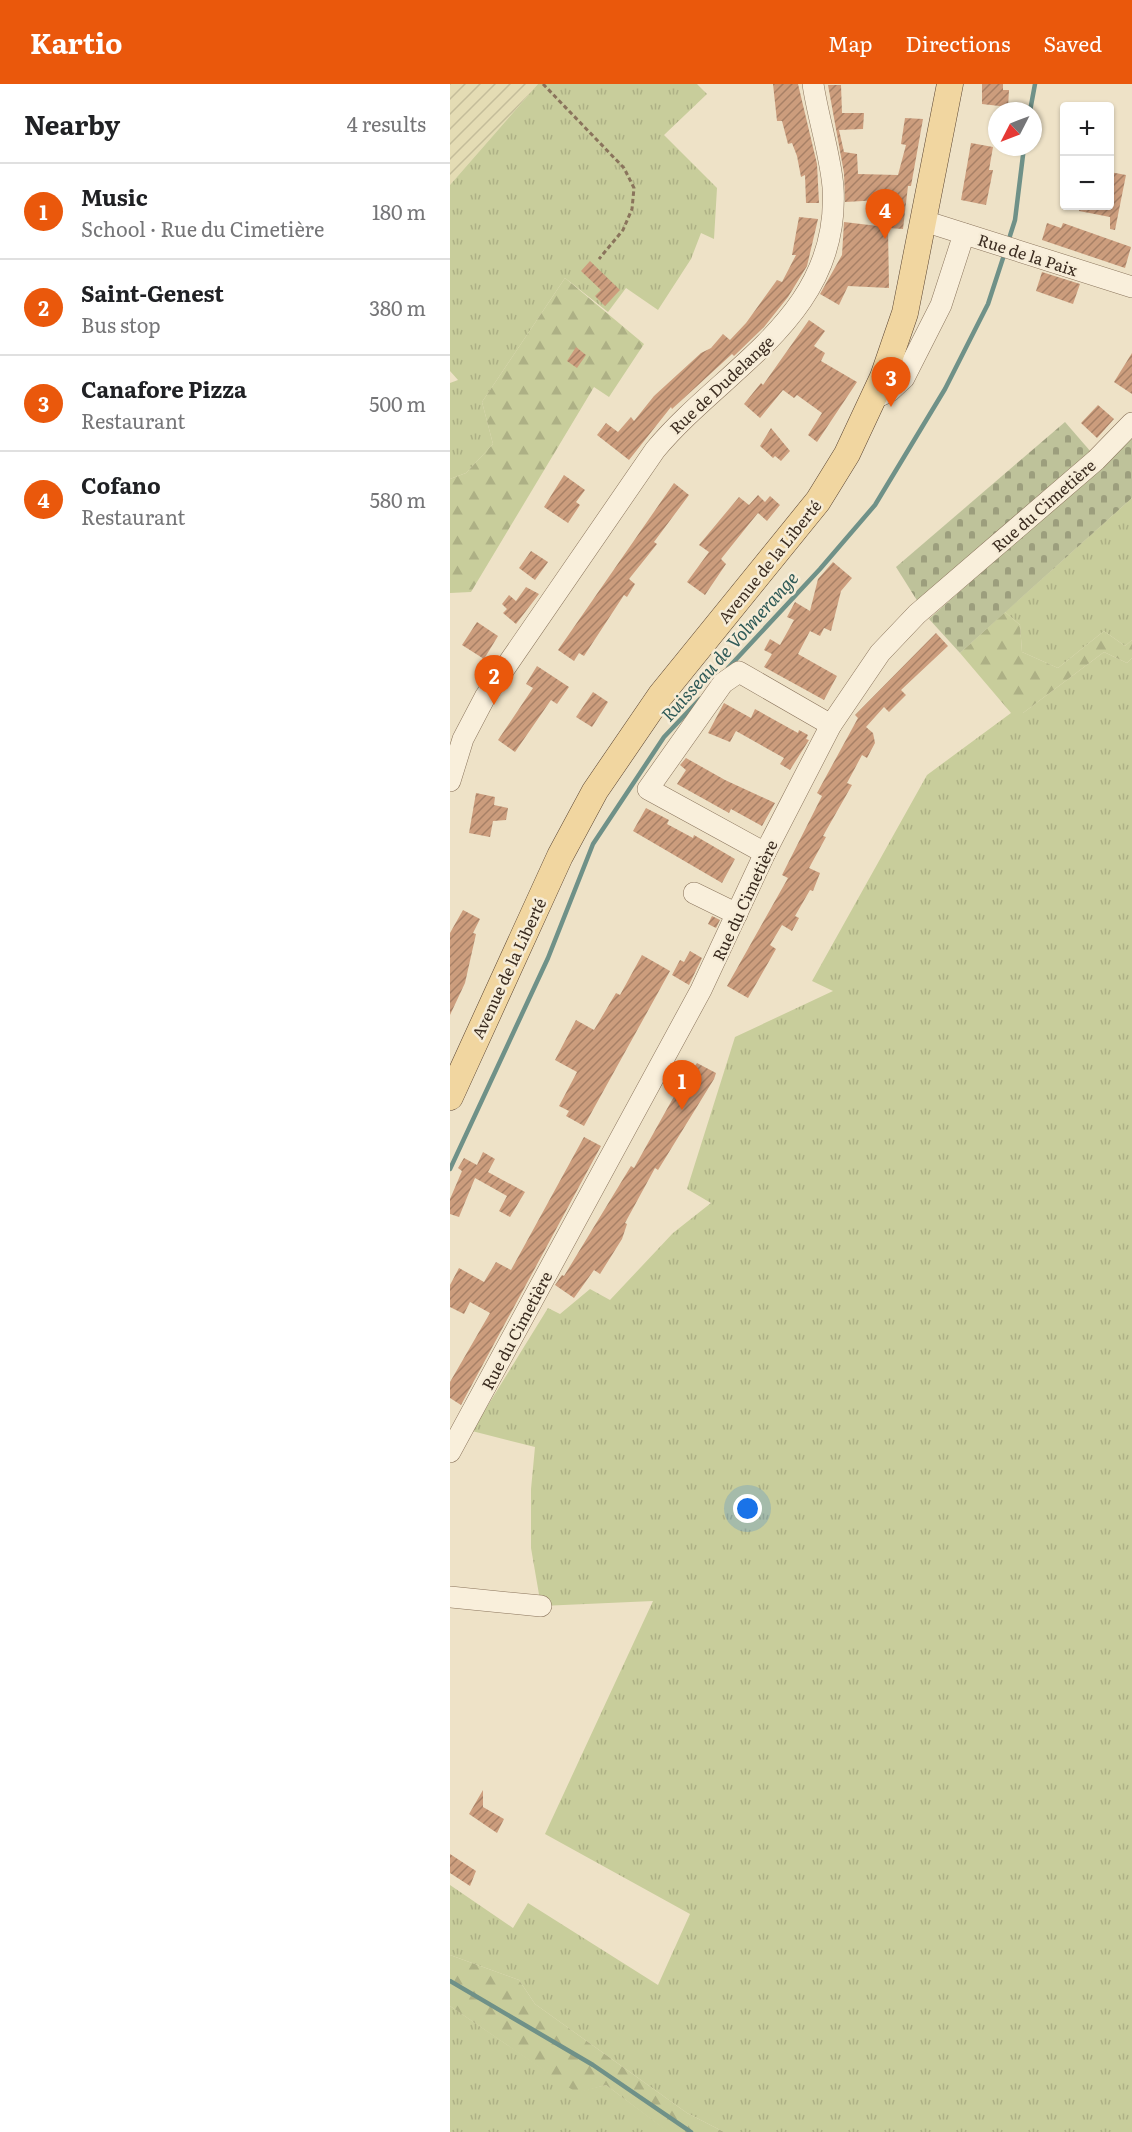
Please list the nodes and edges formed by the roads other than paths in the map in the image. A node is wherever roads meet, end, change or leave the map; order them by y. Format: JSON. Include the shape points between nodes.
{"nodes":[{"id":1,"x":813,"y":84,"type":"edge"},
{"id":2,"x":950,"y":84,"type":"edge"},
{"id":3,"x":924,"y":221,"type":"junction"},
{"id":4,"x":964,"y":234,"type":"junction"},
{"id":5,"x":1132,"y":287,"type":"edge"},
{"id":6,"x":873,"y":399,"type":"junction"},
{"id":7,"x":1132,"y":423,"type":"edge"},
{"id":8,"x":831,"y":724,"type":"junction"},
{"id":9,"x":450,"y":781,"type":"edge"},
{"id":10,"x":765,"y":853,"type":"junction"},
{"id":11,"x":694,"y":893,"type":"dead end"},
{"id":12,"x":737,"y":914,"type":"junction"},
{"id":13,"x":450,"y":1096,"type":"edge"},
{"id":14,"x":450,"y":1452,"type":"edge"},
{"id":15,"x":450,"y":1597,"type":"edge"},
{"id":16,"x":541,"y":1606,"type":"dead end"}],
"edges":[{"from":1,"to":9,"type":"street","name":"Rue de Dudelange","via":[[833,187],[832,221],[824,257],[808,292],[778,332],[678,422],[655,450],[485,697],[463,739]]},
{"from":2,"to":3,"type":"main road","name":"Avenue de la Liberté"},
{"from":3,"to":4,"type":"street","name":"Rue de la Paix"},
{"from":3,"to":6,"type":"main road","name":"Avenue de la Liberté","via":[[905,313]]},
{"from":4,"to":5,"type":"street","name":"Rue de la Paix"},
{"from":4,"to":6,"type":"street","via":[[941,305],[904,378]]},
{"from":6,"to":13,"type":"main road","name":"Avenue de la Liberté","via":[[847,454],[818,501],[660,696],[595,791],[556,866]]},
{"from":7,"to":8,"type":"street","name":"Rue du Cimetière","via":[[1096,460],[917,614],[880,653]]},
{"from":8,"to":10,"type":"street","name":"Rue du Cimetière"},
{"from":8,"to":10,"type":"street","via":[[739,672],[723,683],[648,789]]},
{"from":10,"to":12,"type":"street","name":"Rue du Cimetière"},
{"from":11,"to":12,"type":"street"},
{"from":12,"to":14,"type":"street","name":"Rue du Cimetière","via":[[701,990]]},
{"from":15,"to":16,"type":"street"}]}
